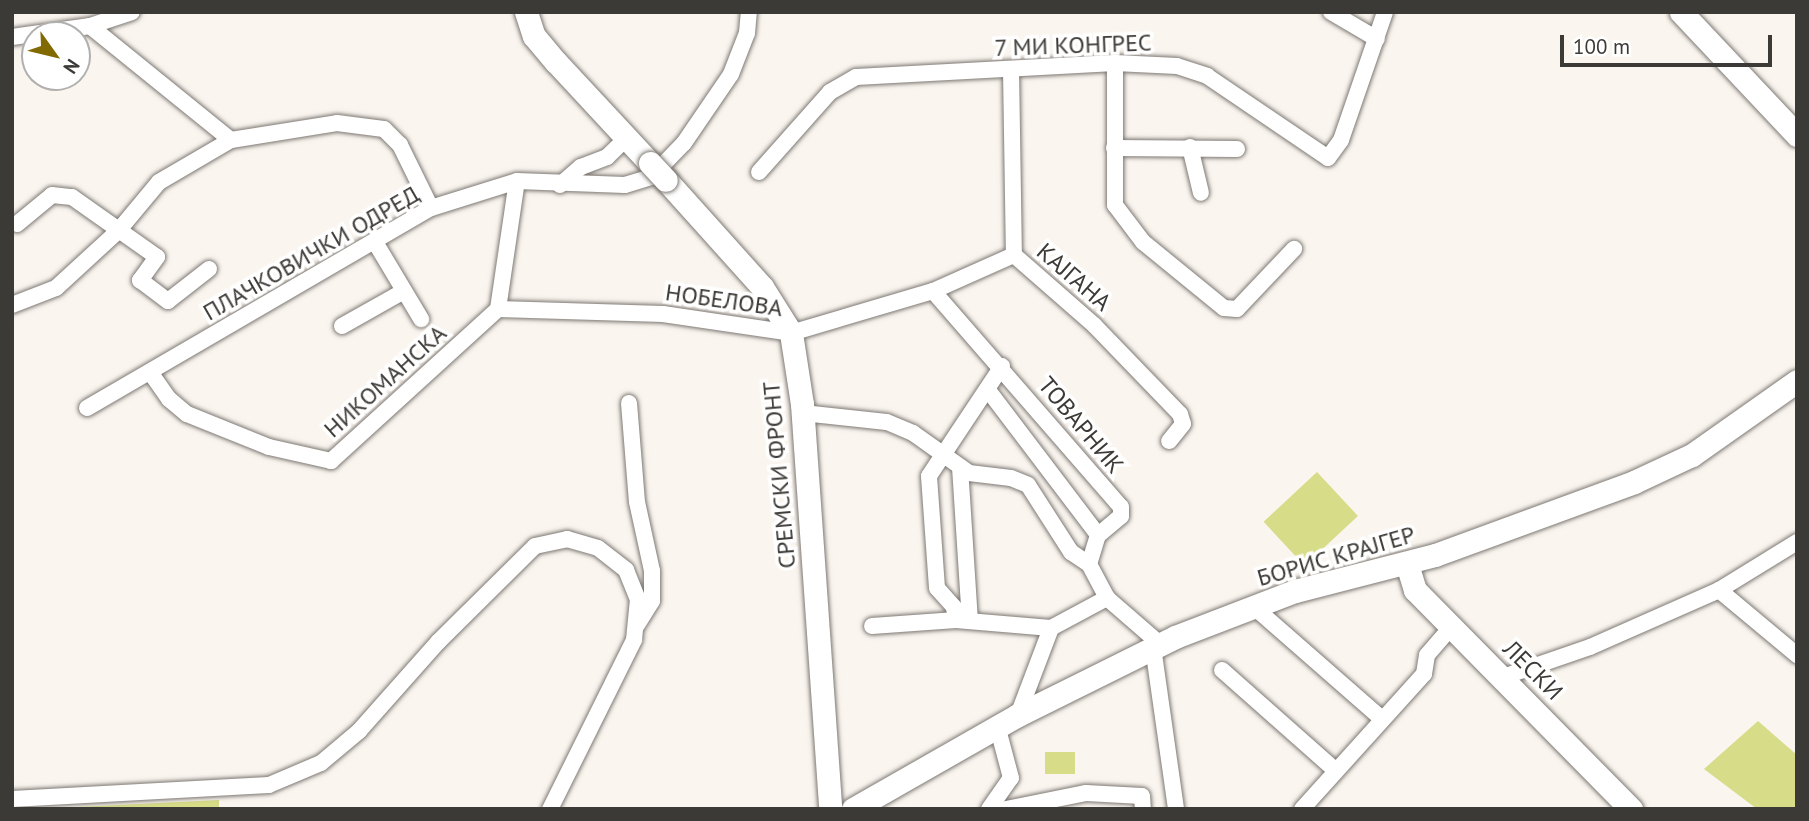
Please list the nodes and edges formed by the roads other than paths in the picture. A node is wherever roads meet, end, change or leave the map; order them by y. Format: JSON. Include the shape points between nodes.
{"nodes":[{"id":1,"x":132,"y":12,"type":"edge"},
{"id":2,"x":526,"y":12,"type":"edge"},
{"id":3,"x":749,"y":12,"type":"edge"},
{"id":4,"x":1331,"y":12,"type":"edge"},
{"id":5,"x":1385,"y":12,"type":"edge"},
{"id":6,"x":1681,"y":12,"type":"edge"},
{"id":7,"x":91,"y":26,"type":"edge"},
{"id":8,"x":91,"y":27,"type":"edge"},
{"id":9,"x":1377,"y":39,"type":"junction"},
{"id":10,"x":1115,"y":63,"type":"junction"},
{"id":11,"x":1011,"y":69,"type":"junction"},
{"id":12,"x":1797,"y":135,"type":"edge"},
{"id":13,"x":626,"y":138,"type":"junction"},
{"id":14,"x":231,"y":140,"type":"junction"},
{"id":15,"x":1191,"y":147,"type":"junction"},
{"id":16,"x":1114,"y":148,"type":"junction"},
{"id":17,"x":1237,"y":149,"type":"dead end"},
{"id":18,"x":759,"y":172,"type":"dead end"},
{"id":19,"x":517,"y":181,"type":"junction"},
{"id":20,"x":560,"y":185,"type":"junction"},
{"id":21,"x":1202,"y":193,"type":"dead end"},
{"id":22,"x":431,"y":208,"type":"junction"},
{"id":23,"x":17,"y":224,"type":"dead end"},
{"id":24,"x":120,"y":230,"type":"junction"},
{"id":25,"x":375,"y":242,"type":"junction"},
{"id":26,"x":1294,"y":249,"type":"dead end"},
{"id":27,"x":1014,"y":255,"type":"junction"},
{"id":28,"x":209,"y":269,"type":"dead end"},
{"id":29,"x":404,"y":291,"type":"junction"},
{"id":30,"x":933,"y":291,"type":"junction"},
{"id":31,"x":12,"y":306,"type":"edge"},
{"id":32,"x":498,"y":309,"type":"junction"},
{"id":33,"x":421,"y":319,"type":"dead end"},
{"id":34,"x":342,"y":326,"type":"dead end"},
{"id":35,"x":791,"y":332,"type":"junction"},
{"id":36,"x":1002,"y":366,"type":"junction"},
{"id":37,"x":150,"y":372,"type":"junction"},
{"id":38,"x":1796,"y":384,"type":"edge"},
{"id":39,"x":988,"y":390,"type":"junction"},
{"id":40,"x":629,"y":403,"type":"dead end"},
{"id":41,"x":86,"y":408,"type":"dead end"},
{"id":42,"x":803,"y":413,"type":"junction"},
{"id":43,"x":1169,"y":441,"type":"dead end"},
{"id":44,"x":945,"y":453,"type":"junction"},
{"id":45,"x":960,"y":467,"type":"junction"},
{"id":46,"x":1098,"y":535,"type":"junction"},
{"id":47,"x":1797,"y":542,"type":"edge"},
{"id":48,"x":1450,"y":550,"type":"junction"},
{"id":49,"x":1408,"y":563,"type":"junction"},
{"id":50,"x":1089,"y":564,"type":"junction"},
{"id":51,"x":1362,"y":574,"type":"junction"},
{"id":52,"x":1719,"y":590,"type":"junction"},
{"id":53,"x":1104,"y":592,"type":"junction"},
{"id":54,"x":1419,"y":594,"type":"junction"},
{"id":55,"x":1254,"y":607,"type":"junction"},
{"id":56,"x":963,"y":621,"type":"junction"},
{"id":57,"x":872,"y":626,"type":"dead end"},
{"id":58,"x":1452,"y":626,"type":"junction"},
{"id":59,"x":635,"y":628,"type":"junction"},
{"id":60,"x":1051,"y":628,"type":"junction"},
{"id":61,"x":1156,"y":645,"type":"junction"},
{"id":62,"x":1797,"y":655,"type":"edge"},
{"id":63,"x":1222,"y":670,"type":"dead end"},
{"id":64,"x":1503,"y":677,"type":"junction"},
{"id":65,"x":1018,"y":715,"type":"junction"},
{"id":66,"x":1381,"y":718,"type":"junction"},
{"id":67,"x":998,"y":729,"type":"junction"},
{"id":68,"x":1336,"y":771,"type":"junction"},
{"id":69,"x":12,"y":799,"type":"edge"},
{"id":70,"x":550,"y":809,"type":"edge"},
{"id":71,"x":830,"y":809,"type":"edge"},
{"id":72,"x":853,"y":809,"type":"edge"},
{"id":73,"x":989,"y":809,"type":"edge"},
{"id":74,"x":1006,"y":809,"type":"edge"},
{"id":75,"x":1143,"y":809,"type":"edge"},
{"id":76,"x":1176,"y":809,"type":"edge"},
{"id":77,"x":1302,"y":809,"type":"edge"},
{"id":78,"x":1631,"y":809,"type":"edge"}],
"edges":[{"from":1,"to":7,"type":"street"},
{"from":2,"to":13,"type":"street","name":"СРЕМСКИ ФРОНТ","via":[[534,36]]},
{"from":3,"to":20,"type":"street","name":"ПЛАЧКОВИЧКИ ОДРЕД","via":[[747,33],[731,74],[662,168],[639,181]]},
{"from":4,"to":9,"type":"street"},
{"from":5,"to":9,"type":"street","name":"7 МИ КОНГРЕС"},
{"from":6,"to":12,"type":"street"},
{"from":8,"to":14,"type":"street"},
{"from":9,"to":10,"type":"street","name":"7 МИ КОНГРЕС","via":[[1341,139],[1328,158],[1208,76],[1177,66]]},
{"from":10,"to":11,"type":"street","name":"7 МИ КОНГРЕС"},
{"from":10,"to":16,"type":"street"},
{"from":11,"to":18,"type":"street","name":"7 МИ КОНГРЕС","via":[[873,74],[842,82]]},
{"from":11,"to":27,"type":"street","name":"КАЈГАНА"},
{"from":13,"to":20,"type":"street","via":[[607,157],[581,167]]},
{"from":13,"to":35,"type":"street","name":"СРЕМСКИ ФРОНТ","via":[[762,287]]},
{"from":14,"to":22,"type":"street","via":[[337,123],[383,129],[400,145]]},
{"from":14,"to":24,"type":"street","via":[[159,182]]},
{"from":15,"to":16,"type":"street"},
{"from":15,"to":17,"type":"street"},
{"from":15,"to":21,"type":"street"},
{"from":16,"to":26,"type":"street","via":[[1115,205],[1123,221],[1224,308],[1237,309],[1247,301]]},
{"from":19,"to":20,"type":"street","name":"ПЛАЧКОВИЧКИ ОДРЕД"},
{"from":19,"to":22,"type":"street","name":"ПЛАЧКОВИЧКИ ОДРЕД"},
{"from":19,"to":32,"type":"street"},
{"from":22,"to":25,"type":"street","name":"ПЛАЧКОВИЧКИ ОДРЕД"},
{"from":23,"to":24,"type":"street","via":[[52,195],[72,197]]},
{"from":24,"to":28,"type":"street","via":[[158,257],[139,280],[169,301]]},
{"from":24,"to":31,"type":"street","via":[[56,288]]},
{"from":25,"to":29,"type":"street"},
{"from":25,"to":37,"type":"street","name":"ПЛАЧКОВИЧКИ ОДРЕД"},
{"from":27,"to":30,"type":"street","name":"НОБЕЛОВА"},
{"from":27,"to":43,"type":"street","name":"КАЈГАНА","via":[[1094,324],[1180,414],[1183,424]]},
{"from":29,"to":33,"type":"street"},
{"from":29,"to":34,"type":"street"},
{"from":30,"to":35,"type":"street","name":"НОБЕЛОВА"},
{"from":30,"to":36,"type":"street","name":"ТОВАРНИК"},
{"from":32,"to":35,"type":"street","name":"НОБЕЛОВА","via":[[663,314]]},
{"from":32,"to":37,"type":"street","name":"НИКОМАНСКА","via":[[331,461],[269,447],[187,414],[169,399]]},
{"from":35,"to":42,"type":"street","name":"СРЕМСКИ ФРОНТ"},
{"from":36,"to":39,"type":"street"},
{"from":36,"to":46,"type":"street","name":"ТОВАРНИК","via":[[1121,508],[1121,516]]},
{"from":37,"to":41,"type":"street","name":"ПЛАЧКОВИЧКИ ОДРЕД"},
{"from":38,"to":48,"type":"street","name":"БОРИС КРАЈГЕР","via":[[1681,460]]},
{"from":39,"to":44,"type":"street"},
{"from":39,"to":46,"type":"street"},
{"from":40,"to":59,"type":"street","via":[[637,502],[652,571],[652,601]]},
{"from":42,"to":44,"type":"street","via":[[887,422]]},
{"from":42,"to":71,"type":"street","name":"СРЕМСКИ ФРОНТ"},
{"from":44,"to":45,"type":"street"},
{"from":44,"to":56,"type":"street","via":[[929,476],[931,538],[937,588]]},
{"from":45,"to":50,"type":"street","via":[[1028,485],[1071,552]]},
{"from":45,"to":56,"type":"street"},
{"from":46,"to":50,"type":"street","name":"ТОВАРНИК"},
{"from":47,"to":52,"type":"street"},
{"from":48,"to":49,"type":"street","name":"БОРИС КРАЈГЕР"},
{"from":48,"to":54,"type":"street","via":[[1424,572]]},
{"from":49,"to":51,"type":"street","name":"БОРИС КРАЈГЕР"},
{"from":49,"to":54,"type":"street","name":"ЛЕСКИ"},
{"from":50,"to":53,"type":"street"},
{"from":51,"to":54,"type":"street"},
{"from":51,"to":55,"type":"street","name":"БОРИС КРАЈГЕР"},
{"from":52,"to":62,"type":"street"},
{"from":52,"to":64,"type":"street","via":[[1590,647]]},
{"from":53,"to":60,"type":"street","via":[[1091,607]]},
{"from":53,"to":61,"type":"street"},
{"from":54,"to":58,"type":"street","name":"ЛЕСКИ"},
{"from":55,"to":61,"type":"street","name":"БОРИС КРАЈГЕР"},
{"from":55,"to":66,"type":"street"},
{"from":56,"to":57,"type":"street"},
{"from":56,"to":60,"type":"street"},
{"from":58,"to":64,"type":"street","name":"ЛЕСКИ"},
{"from":58,"to":66,"type":"street","via":[[1427,655],[1423,674]]},
{"from":59,"to":69,"type":"street","via":[[638,599],[626,570],[598,548],[577,542],[535,546],[438,642],[359,731],[321,763],[269,785]]},
{"from":59,"to":70,"type":"street","via":[[634,640]]},
{"from":60,"to":65,"type":"street"},
{"from":61,"to":65,"type":"street","name":"БОРИС КРАЈГЕР"},
{"from":61,"to":76,"type":"street"},
{"from":63,"to":68,"type":"street"},
{"from":64,"to":78,"type":"street","name":"ЛЕСКИ"},
{"from":65,"to":67,"type":"street","name":"БОРИС КРАЈГЕР"},
{"from":66,"to":68,"type":"street"},
{"from":67,"to":72,"type":"street","name":"БОРИС КРАЈГЕР"},
{"from":67,"to":73,"type":"street","via":[[1011,778]]},
{"from":68,"to":77,"type":"street"},
{"from":74,"to":75,"type":"street","via":[[1086,793],[1142,796]]}]}
